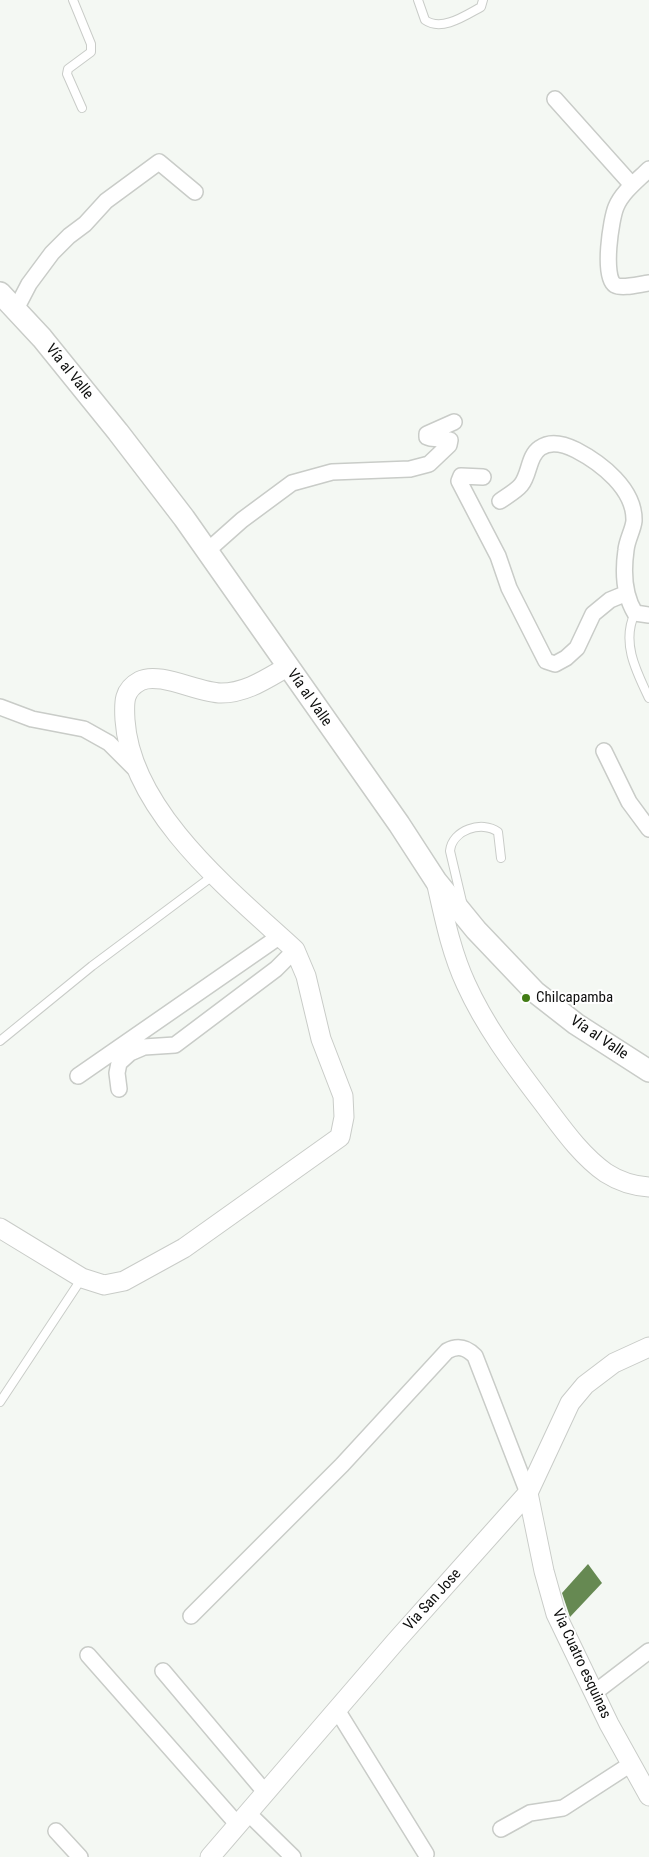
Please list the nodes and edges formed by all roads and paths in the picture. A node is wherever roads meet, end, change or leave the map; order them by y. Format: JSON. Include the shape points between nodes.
{"nodes":[{"id":1,"x":74,"y":0,"type":"edge"},
{"id":2,"x":418,"y":0,"type":"edge"},
{"id":3,"x":483,"y":0,"type":"edge"},
{"id":4,"x":555,"y":99,"type":"dead end"},
{"id":5,"x":82,"y":108,"type":"dead end"},
{"id":6,"x":649,"y":169,"type":"edge"},
{"id":7,"x":632,"y":185,"type":"junction"},
{"id":8,"x":195,"y":192,"type":"dead end"},
{"id":9,"x":649,"y":283,"type":"edge"},
{"id":10,"x":0,"y":293,"type":"edge"},
{"id":11,"x":16,"y":309,"type":"junction"},
{"id":12,"x":454,"y":422,"type":"dead end"},
{"id":13,"x":483,"y":477,"type":"dead end"},
{"id":14,"x":500,"y":501,"type":"dead end"},
{"id":15,"x":206,"y":552,"type":"junction"},
{"id":16,"x":627,"y":593,"type":"junction"},
{"id":17,"x":642,"y":614,"type":"edge"},
{"id":18,"x":287,"y":667,"type":"junction"},
{"id":19,"x":649,"y":698,"type":"edge"},
{"id":20,"x":0,"y":706,"type":"edge"},
{"id":21,"x":604,"y":751,"type":"dead end"},
{"id":22,"x":139,"y":773,"type":"junction"},
{"id":23,"x":649,"y":830,"type":"edge"},
{"id":24,"x":501,"y":858,"type":"dead end"},
{"id":25,"x":215,"y":875,"type":"junction"},
{"id":26,"x":436,"y":881,"type":"junction"},
{"id":27,"x":466,"y":917,"type":"junction"},
{"id":28,"x":280,"y":936,"type":"junction"},
{"id":29,"x":295,"y":950,"type":"junction"},
{"id":30,"x":0,"y":1040,"type":"edge"},
{"id":31,"x":649,"y":1072,"type":"edge"},
{"id":32,"x":78,"y":1076,"type":"dead end"},
{"id":33,"x":118,"y":1088,"type":"dead end"},
{"id":34,"x":649,"y":1187,"type":"edge"},
{"id":35,"x":0,"y":1228,"type":"edge"},
{"id":36,"x":82,"y":1278,"type":"junction"},
{"id":37,"x":649,"y":1346,"type":"edge"},
{"id":38,"x":0,"y":1402,"type":"edge"},
{"id":39,"x":528,"y":1493,"type":"junction"},
{"id":40,"x":192,"y":1616,"type":"dead end"},
{"id":41,"x":649,"y":1651,"type":"edge"},
{"id":42,"x":88,"y":1655,"type":"dead end"},
{"id":43,"x":163,"y":1671,"type":"dead end"},
{"id":44,"x":594,"y":1693,"type":"junction"},
{"id":45,"x":337,"y":1710,"type":"junction"},
{"id":46,"x":631,"y":1764,"type":"junction"},
{"id":47,"x":265,"y":1792,"type":"junction"},
{"id":48,"x":649,"y":1796,"type":"edge"},
{"id":49,"x":243,"y":1819,"type":"junction"},
{"id":50,"x":501,"y":1829,"type":"dead end"},
{"id":51,"x":56,"y":1831,"type":"dead end"},
{"id":52,"x":426,"y":1854,"type":"dead end"},
{"id":53,"x":80,"y":1857,"type":"edge"},
{"id":54,"x":210,"y":1857,"type":"edge"},
{"id":55,"x":292,"y":1857,"type":"edge"}],
"edges":[{"from":1,"to":5,"type":"lane","via":[[91,44],[91,52],[68,69],[67,74]]},
{"from":2,"to":3,"type":"lane","via":[[425,20],[437,25],[458,20],[481,7]]},
{"from":4,"to":7,"type":"street"},
{"from":6,"to":7,"type":"street"},
{"from":7,"to":9,"type":"street","via":[[616,206],[609,239],[609,278],[618,286]]},
{"from":8,"to":11,"type":"street","via":[[159,162],[106,201],[90,220],[68,236],[29,284]]},
{"from":10,"to":11,"type":"main road","name":"Vía al Valle"},
{"from":11,"to":15,"type":"main road","name":"Vía al Valle","via":[[118,432]]},
{"from":12,"to":15,"type":"street","via":[[427,434],[430,438],[450,440],[449,445],[429,464],[410,469],[332,472],[292,484],[242,520]]},
{"from":13,"to":16,"type":"street","via":[[461,476],[459,481],[546,661],[555,664],[566,658],[577,648],[593,614],[610,600]]},
{"from":14,"to":16,"type":"street","via":[[521,485],[533,457],[540,448],[550,444],[567,446],[609,471],[624,490],[634,521],[626,550]]},
{"from":15,"to":18,"type":"main road","name":"Vía al Valle"},
{"from":16,"to":17,"type":"street","via":[[630,604]]},
{"from":17,"to":19,"type":"lane","via":[[630,624],[629,642],[634,664]]},
{"from":18,"to":22,"type":"street","via":[[251,688],[221,693],[164,680],[142,680],[129,689],[124,702],[126,729]]},
{"from":18,"to":26,"type":"main road","name":"Vía al Valle"},
{"from":20,"to":22,"type":"street","via":[[32,719],[84,729],[109,743]]},
{"from":21,"to":23,"type":"street","via":[[629,802]]},
{"from":22,"to":25,"type":"street","via":[[173,828],[191,852]]},
{"from":24,"to":27,"type":"lane","via":[[498,832],[490,826],[472,827],[451,842],[450,851]]},
{"from":25,"to":28,"type":"street"},
{"from":25,"to":30,"type":"lane","via":[[92,966]]},
{"from":26,"to":27,"type":"main road","name":"Vía al Valle"},
{"from":26,"to":34,"type":"street","via":[[447,932],[465,982],[487,1026],[562,1128],[597,1165],[621,1182]]},
{"from":27,"to":31,"type":"main road","name":"Vía al Valle","via":[[535,992],[576,1024]]},
{"from":28,"to":29,"type":"street"},
{"from":28,"to":32,"type":"street"},
{"from":29,"to":33,"type":"street","via":[[276,969],[174,1045],[144,1047],[130,1053],[119,1063],[116,1073]]},
{"from":29,"to":36,"type":"street","via":[[306,976],[321,1039],[343,1096],[344,1117],[340,1137],[184,1248],[148,1269],[124,1282],[104,1284]]},
{"from":35,"to":36,"type":"street"},
{"from":36,"to":38,"type":"lane"},
{"from":37,"to":39,"type":"street","name":"Via San Jose","via":[[597,1374],[570,1403]]},
{"from":39,"to":40,"type":"street","via":[[475,1356],[469,1350],[454,1347]]},
{"from":39,"to":44,"type":"street","name":"Via Cuatro esquinas","via":[[556,1614]]},
{"from":39,"to":45,"type":"street","name":"Via San Jose"},
{"from":41,"to":44,"type":"street"},
{"from":42,"to":49,"type":"street"},
{"from":43,"to":47,"type":"street"},
{"from":44,"to":46,"type":"street","name":"Via Cuatro esquinas"},
{"from":45,"to":47,"type":"street","name":"Via San Jose"},
{"from":45,"to":52,"type":"street"},
{"from":46,"to":48,"type":"street","name":"Via Cuatro esquinas"},
{"from":46,"to":50,"type":"street","via":[[563,1808],[530,1813]]},
{"from":47,"to":49,"type":"street","name":"Via San Jose"},
{"from":49,"to":54,"type":"street","name":"Via San Jose"},
{"from":49,"to":55,"type":"street"},
{"from":51,"to":53,"type":"street"}]}
